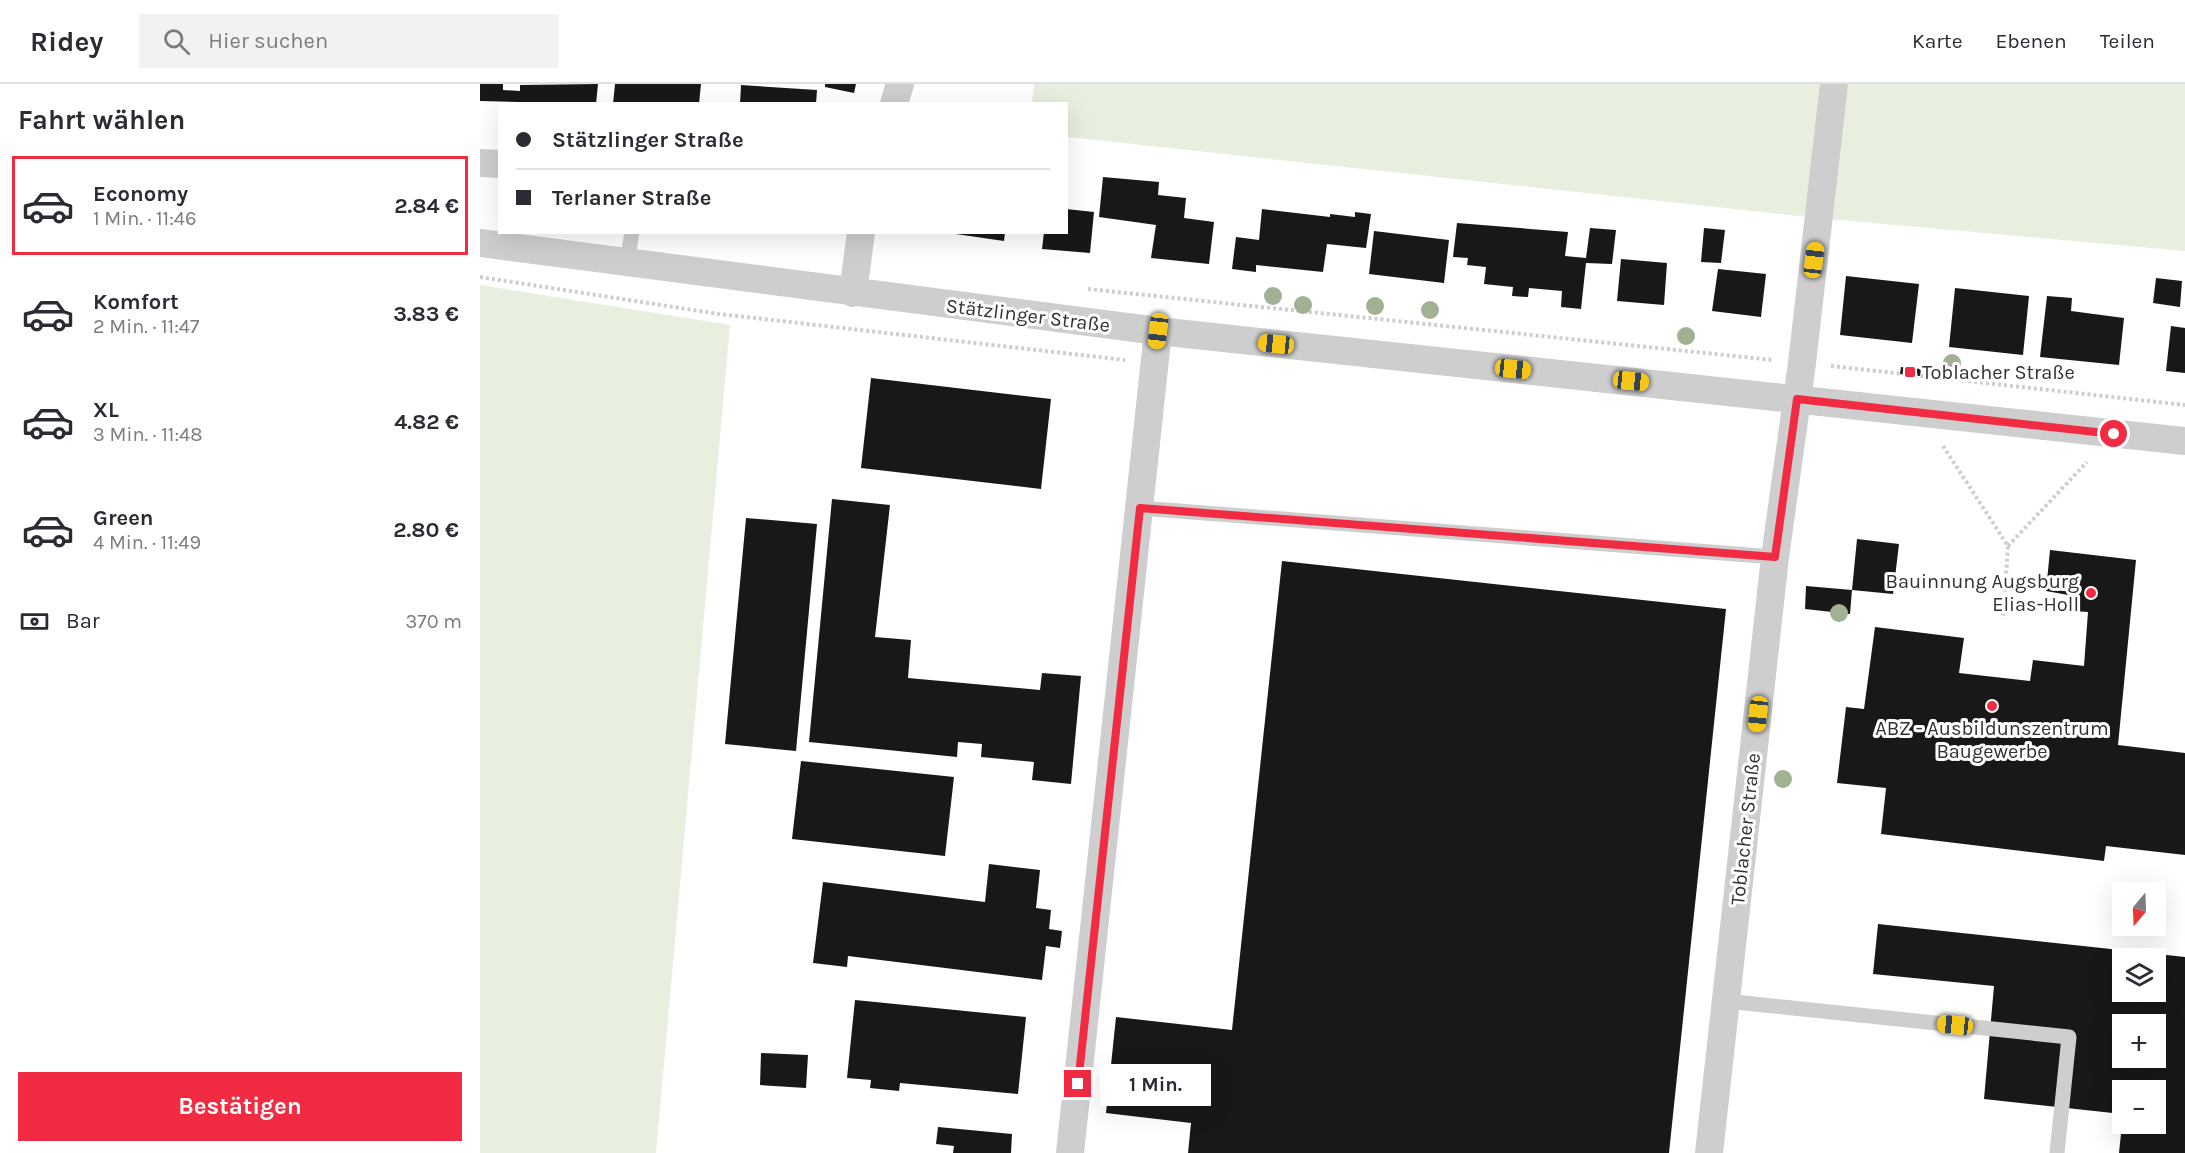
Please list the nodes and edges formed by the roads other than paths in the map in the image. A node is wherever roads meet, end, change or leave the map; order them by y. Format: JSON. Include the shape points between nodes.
{"nodes":[{"id":1,"x":900,"y":84,"type":"edge"},
{"id":2,"x":1834,"y":84,"type":"edge"},
{"id":3,"x":895,"y":102,"type":"edge"},
{"id":4,"x":480,"y":163,"type":"edge"},
{"id":5,"x":498,"y":164,"type":"edge"},
{"id":6,"x":632,"y":234,"type":"edge"},
{"id":7,"x":861,"y":234,"type":"edge"},
{"id":8,"x":480,"y":243,"type":"edge"},
{"id":9,"x":627,"y":263,"type":"junction"},
{"id":10,"x":853,"y":293,"type":"junction"},
{"id":11,"x":1158,"y":331,"type":"junction"},
{"id":12,"x":1797,"y":399,"type":"junction"},
{"id":13,"x":2185,"y":441,"type":"edge"},
{"id":14,"x":1140,"y":508,"type":"junction"},
{"id":15,"x":1775,"y":557,"type":"junction"},
{"id":16,"x":1726,"y":1001,"type":"junction"},
{"id":17,"x":1070,"y":1153,"type":"edge"},
{"id":18,"x":1708,"y":1153,"type":"edge"},
{"id":19,"x":2057,"y":1153,"type":"edge"}],
"edges":[{"from":1,"to":3,"type":"street"},
{"from":2,"to":12,"type":"street","name":"Toblacher Straße"},
{"from":4,"to":5,"type":"street"},
{"from":6,"to":9,"type":"lane"},
{"from":7,"to":10,"type":"street"},
{"from":8,"to":9,"type":"street","name":"Stätzlinger Straße"},
{"from":9,"to":10,"type":"street","name":"Stätzlinger Straße"},
{"from":10,"to":11,"type":"street","name":"Stätzlinger Straße"},
{"from":11,"to":12,"type":"street","name":"Stätzlinger Straße"},
{"from":11,"to":14,"type":"street"},
{"from":12,"to":13,"type":"street","name":"Stätzlinger Straße"},
{"from":12,"to":15,"type":"street","name":"Toblacher Straße"},
{"from":14,"to":15,"type":"lane"},
{"from":14,"to":17,"type":"street"},
{"from":15,"to":16,"type":"street","name":"Toblacher Straße"},
{"from":16,"to":18,"type":"street","name":"Toblacher Straße"},
{"from":16,"to":19,"type":"lane","via":[[2069,1037]]}]}
